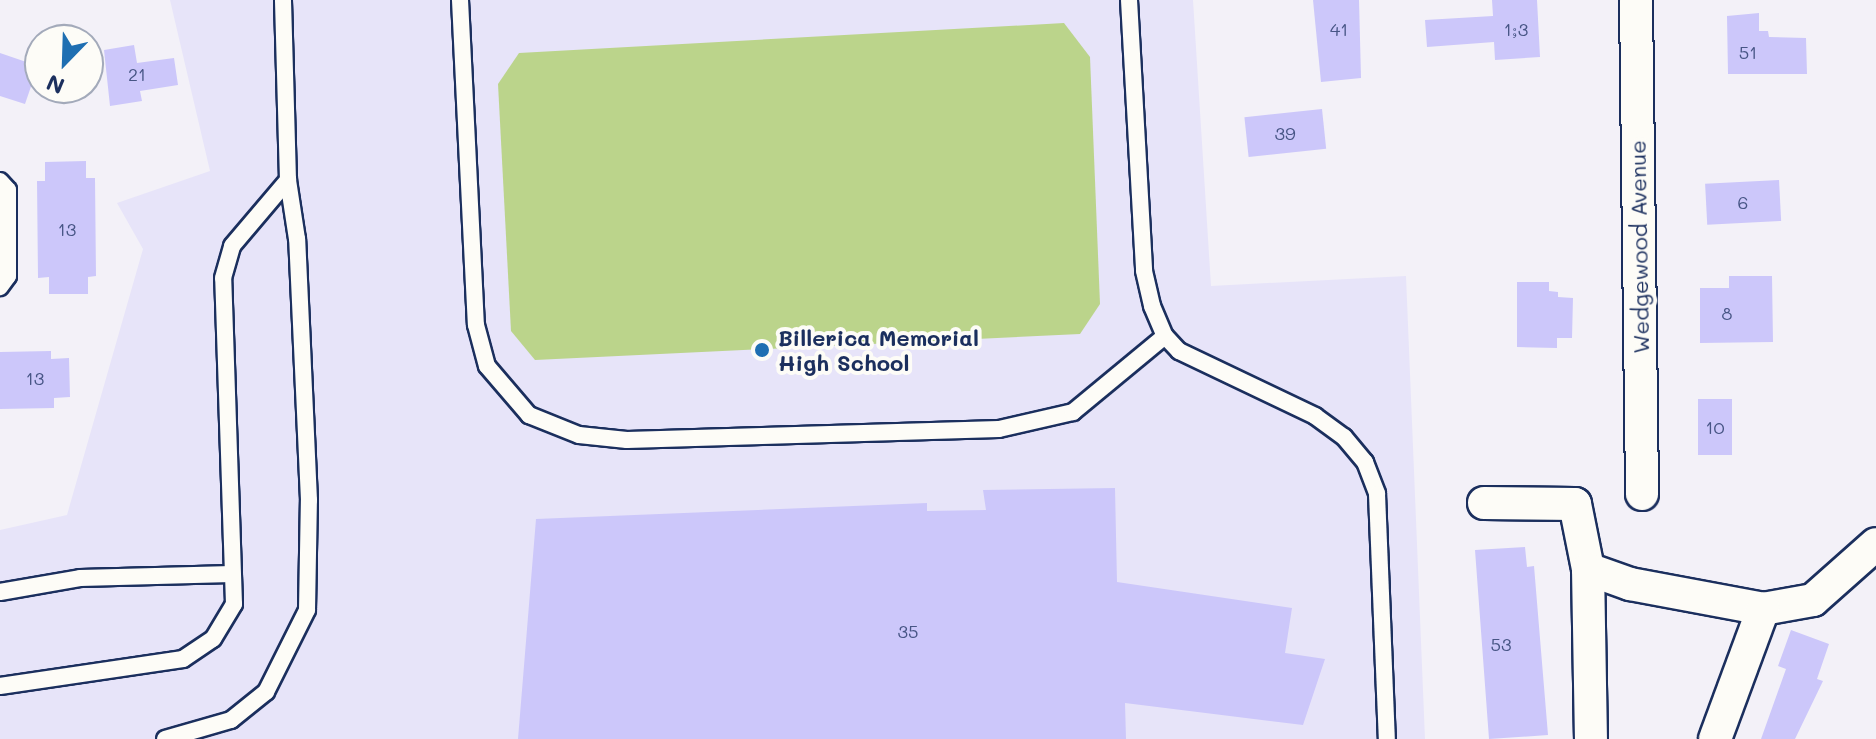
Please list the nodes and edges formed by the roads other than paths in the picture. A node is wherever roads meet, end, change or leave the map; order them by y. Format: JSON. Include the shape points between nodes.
{"nodes":[{"id":1,"x":283,"y":0,"type":"edge"},
{"id":2,"x":460,"y":0,"type":"edge"},
{"id":3,"x":1129,"y":0,"type":"edge"},
{"id":4,"x":1636,"y":0,"type":"edge"},
{"id":5,"x":288,"y":180,"type":"junction"},
{"id":6,"x":0,"y":181,"type":"edge"},
{"id":7,"x":0,"y":287,"type":"edge"},
{"id":8,"x":1165,"y":336,"type":"junction"},
{"id":9,"x":1642,"y":494,"type":"dead end"},
{"id":10,"x":1484,"y":503,"type":"dead end"},
{"id":11,"x":1876,"y":544,"type":"edge"},
{"id":12,"x":1588,"y":569,"type":"junction"},
{"id":13,"x":232,"y":574,"type":"junction"},
{"id":14,"x":0,"y":592,"type":"edge"},
{"id":15,"x":1763,"y":609,"type":"junction"},
{"id":16,"x":0,"y":686,"type":"edge"},
{"id":17,"x":165,"y":739,"type":"edge"},
{"id":18,"x":1387,"y":739,"type":"edge"},
{"id":19,"x":1591,"y":739,"type":"edge"},
{"id":20,"x":1715,"y":739,"type":"edge"}],
"edges":[{"from":1,"to":5,"type":"lane"},
{"from":2,"to":8,"type":"lane","via":[[476,325],[487,366],[529,415],[579,435],[627,440],[999,429],[1073,412]]},
{"from":3,"to":8,"type":"lane","via":[[1144,271]]},
{"from":4,"to":9,"type":"street","name":"Wedgewood Avenue"},
{"from":5,"to":13,"type":"lane","via":[[232,246],[223,278]]},
{"from":5,"to":17,"type":"lane","via":[[297,239],[309,484],[307,610],[266,692],[231,720]]},
{"from":6,"to":7,"type":"lane","via":[[8,190],[8,276]]},
{"from":8,"to":18,"type":"lane","via":[[1179,351],[1315,416],[1344,437],[1365,462],[1377,494]]},
{"from":10,"to":12,"type":"street","via":[[1575,504]]},
{"from":11,"to":15,"type":"street","via":[[1813,600]]},
{"from":12,"to":15,"type":"street","via":[[1630,584]]},
{"from":12,"to":19,"type":"street"},
{"from":13,"to":14,"type":"lane","via":[[80,578]]},
{"from":13,"to":16,"type":"lane","via":[[234,604],[213,639],[183,659]]},
{"from":15,"to":20,"type":"street"}]}
